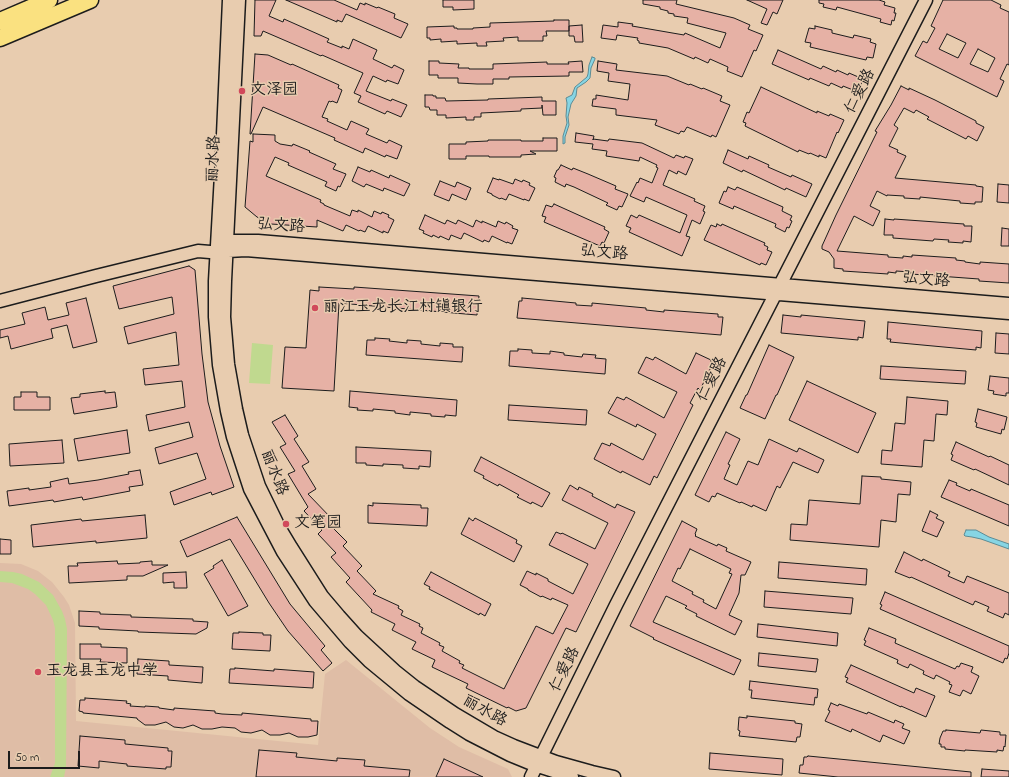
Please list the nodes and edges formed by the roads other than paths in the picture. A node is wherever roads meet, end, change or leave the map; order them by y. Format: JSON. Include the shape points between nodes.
{"nodes":[{"id":1,"x":49,"y":0,"type":"edge"},
{"id":2,"x":90,"y":0,"type":"edge"},
{"id":3,"x":229,"y":0,"type":"edge"},
{"id":4,"x":239,"y":0,"type":"edge"},
{"id":5,"x":926,"y":0,"type":"edge"},
{"id":6,"x":0,"y":21,"type":"edge"},
{"id":7,"x":0,"y":38,"type":"edge"},
{"id":8,"x":222,"y":246,"type":"junction"},
{"id":9,"x":777,"y":289,"type":"junction"},
{"id":10,"x":0,"y":301,"type":"edge"},
{"id":11,"x":1009,"y":304,"type":"edge"},
{"id":12,"x":1009,"y":313,"type":"edge"},
{"id":13,"x":539,"y":761,"type":"junction"},
{"id":14,"x":531,"y":777,"type":"edge"},
{"id":15,"x":572,"y":777,"type":"edge"},
{"id":16,"x":614,"y":777,"type":"edge"}],
"edges":[{"from":1,"to":6,"type":"main road"},
{"from":2,"to":7,"type":"main road"},
{"from":3,"to":8,"type":"street","name":"丽水路"},
{"from":4,"to":8,"type":"street","name":"丽水路"},
{"from":5,"to":9,"type":"street","name":"仁爱路"},
{"from":8,"to":9,"type":"street","name":"弘文路","via":[[246,250]]},
{"from":8,"to":10,"type":"street","name":"弘文路","via":[[210,252],[198,251]]},
{"from":8,"to":13,"type":"street","name":"丽水路","via":[[215,299],[216,342],[222,388],[233,437],[250,489],[298,577],[350,642],[369,661],[430,710],[510,755]]},
{"from":9,"to":11,"type":"street","name":"弘文路"},
{"from":9,"to":12,"type":"street","name":"弘文路"},
{"from":9,"to":13,"type":"street","name":"仁爱路"},
{"from":13,"to":14,"type":"street","name":"仁爱路"},
{"from":13,"to":15,"type":"street","name":"丽水路"},
{"from":13,"to":16,"type":"street","name":"丽水路"}]}
